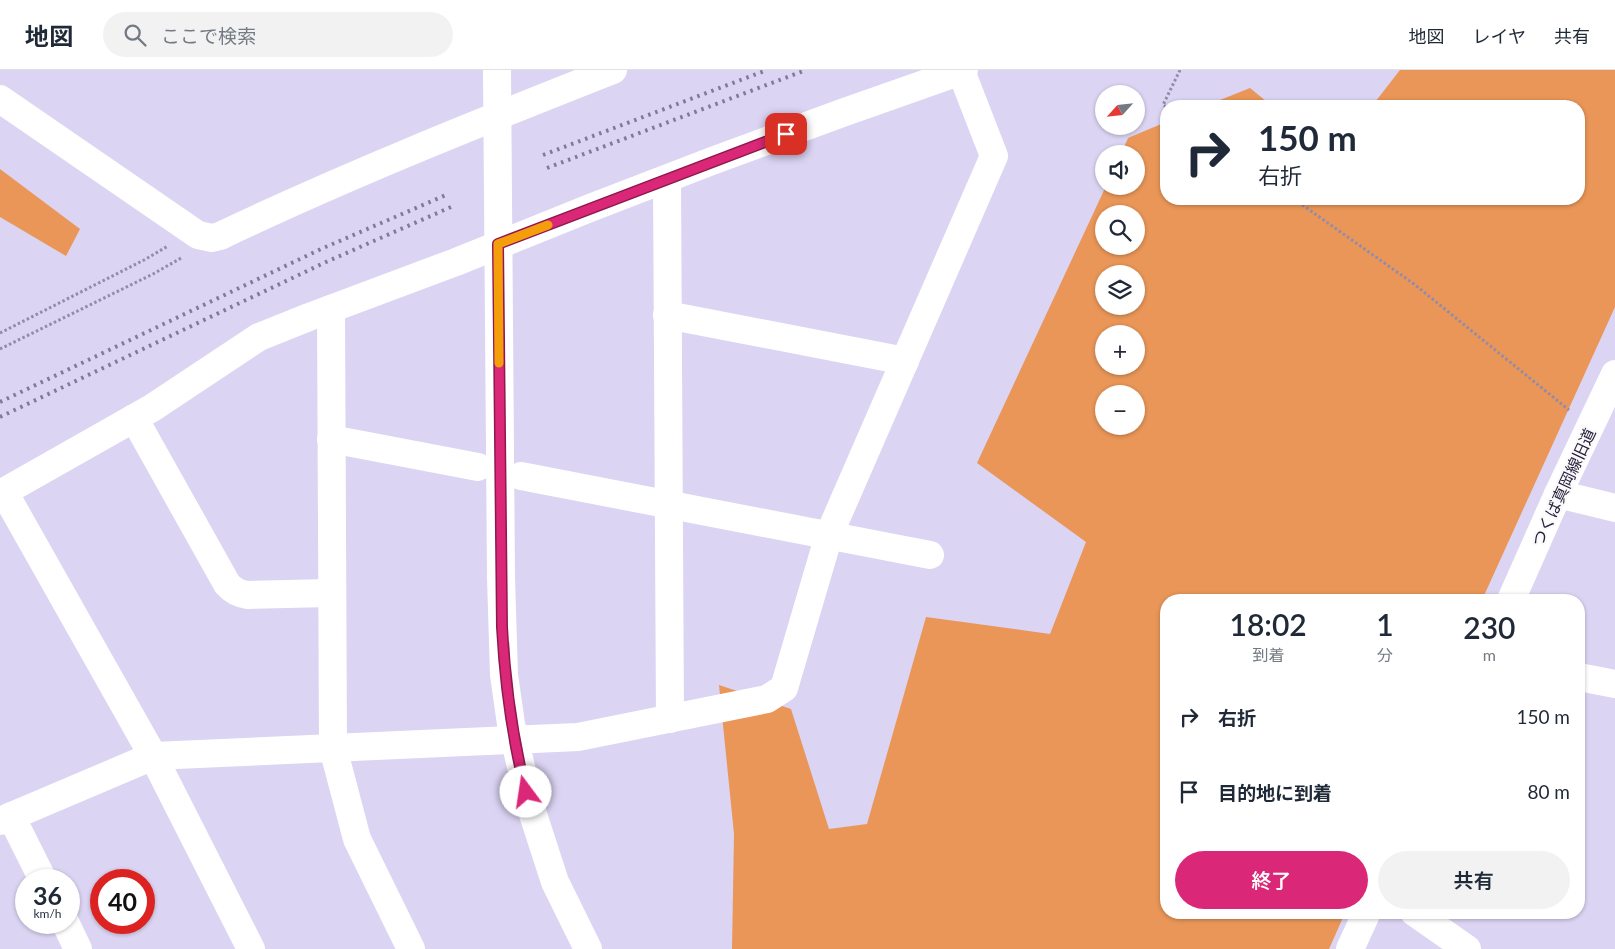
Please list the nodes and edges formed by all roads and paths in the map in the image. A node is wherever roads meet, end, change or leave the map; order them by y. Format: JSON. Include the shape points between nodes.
{"nodes":[{"id":1,"x":497,"y":70,"type":"edge"},
{"id":2,"x":613,"y":70,"type":"edge"},
{"id":3,"x":1180,"y":70,"type":"edge"},
{"id":4,"x":963,"y":71,"type":"edge"},
{"id":5,"x":0,"y":99,"type":"edge"},
{"id":6,"x":1165,"y":100,"type":"edge"},
{"id":7,"x":498,"y":115,"type":"junction"},
{"id":8,"x":667,"y":179,"type":"junction"},
{"id":9,"x":1302,"y":205,"type":"edge"},
{"id":10,"x":220,"y":236,"type":"junction"},
{"id":11,"x":174,"y":243,"type":"dead end"},
{"id":12,"x":498,"y":244,"type":"junction"},
{"id":13,"x":331,"y":309,"type":"junction"},
{"id":14,"x":667,"y":315,"type":"junction"},
{"id":15,"x":0,"y":333,"type":"edge"},
{"id":16,"x":0,"y":349,"type":"edge"},
{"id":17,"x":905,"y":361,"type":"junction"},
{"id":18,"x":1615,"y":374,"type":"edge"},
{"id":19,"x":134,"y":418,"type":"junction"},
{"id":20,"x":1590,"y":428,"type":"junction"},
{"id":21,"x":332,"y":439,"type":"junction"},
{"id":22,"x":478,"y":467,"type":"dead end"},
{"id":23,"x":522,"y":476,"type":"dead end"},
{"id":24,"x":2,"y":493,"type":"edge"},
{"id":25,"x":1558,"y":494,"type":"junction"},
{"id":26,"x":668,"y":504,"type":"junction"},
{"id":27,"x":1615,"y":508,"type":"edge"},
{"id":28,"x":829,"y":535,"type":"junction"},
{"id":29,"x":930,"y":555,"type":"dead end"},
{"id":30,"x":332,"y":593,"type":"junction"},
{"id":31,"x":1514,"y":594,"type":"edge"},
{"id":32,"x":1585,"y":678,"type":"edge"},
{"id":33,"x":1615,"y":684,"type":"edge"},
{"id":34,"x":670,"y":719,"type":"junction"},
{"id":35,"x":514,"y":740,"type":"junction"},
{"id":36,"x":333,"y":748,"type":"junction"},
{"id":37,"x":152,"y":756,"type":"junction"},
{"id":38,"x":5,"y":818,"type":"edge"},
{"id":39,"x":36,"y":869,"type":"edge"},
{"id":40,"x":1364,"y":919,"type":"edge"},
{"id":41,"x":1424,"y":919,"type":"edge"},
{"id":42,"x":71,"y":934,"type":"edge"},
{"id":43,"x":78,"y":949,"type":"edge"},
{"id":44,"x":251,"y":949,"type":"edge"},
{"id":45,"x":411,"y":949,"type":"edge"},
{"id":46,"x":588,"y":949,"type":"edge"},
{"id":47,"x":1350,"y":949,"type":"edge"},
{"id":48,"x":1466,"y":949,"type":"edge"}],
"edges":[{"from":1,"to":7,"type":"street"},
{"from":2,"to":7,"type":"street"},
{"from":3,"to":6,"type":"path"},
{"from":4,"to":8,"type":"street"},
{"from":4,"to":17,"type":"street","via":[[994,156]]},
{"from":5,"to":10,"type":"street","via":[[198,235]]},
{"from":7,"to":10,"type":"street"},
{"from":7,"to":12,"type":"street"},
{"from":8,"to":12,"type":"street"},
{"from":8,"to":14,"type":"street"},
{"from":9,"to":20,"type":"path","via":[[1414,284]]},
{"from":10,"to":16,"type":"path","via":[[153,274]]},
{"from":11,"to":15,"type":"path"},
{"from":12,"to":13,"type":"street"},
{"from":12,"to":35,"type":"street","via":[[502,627],[504,675]]},
{"from":13,"to":19,"type":"street","via":[[259,337],[188,386]]},
{"from":13,"to":21,"type":"street"},
{"from":14,"to":17,"type":"street"},
{"from":14,"to":26,"type":"street"},
{"from":17,"to":28,"type":"street"},
{"from":18,"to":20,"type":"street","name":"つくば真岡線旧道"},
{"from":19,"to":24,"type":"street"},
{"from":19,"to":30,"type":"street","via":[[232,590],[248,595]]},
{"from":20,"to":25,"type":"street","name":"つくば真岡線旧道"},
{"from":21,"to":22,"type":"street"},
{"from":21,"to":30,"type":"street"},
{"from":23,"to":26,"type":"street"},
{"from":24,"to":37,"type":"street"},
{"from":25,"to":27,"type":"street"},
{"from":25,"to":31,"type":"street","name":"つくば真岡線旧道"},
{"from":26,"to":28,"type":"street"},
{"from":26,"to":34,"type":"street"},
{"from":28,"to":29,"type":"street"},
{"from":28,"to":34,"type":"street","via":[[784,688],[767,699]]},
{"from":30,"to":36,"type":"street"},
{"from":32,"to":33,"type":"street"},
{"from":34,"to":35,"type":"street","via":[[578,737]]},
{"from":35,"to":36,"type":"street"},
{"from":35,"to":46,"type":"street","via":[[541,843],[555,882]]},
{"from":36,"to":37,"type":"street"},
{"from":36,"to":45,"type":"street","via":[[357,840]]},
{"from":37,"to":38,"type":"street"},
{"from":37,"to":44,"type":"street"},
{"from":38,"to":39,"type":"street"},
{"from":40,"to":47,"type":"street"},
{"from":41,"to":48,"type":"street"},
{"from":42,"to":43,"type":"street"}]}
